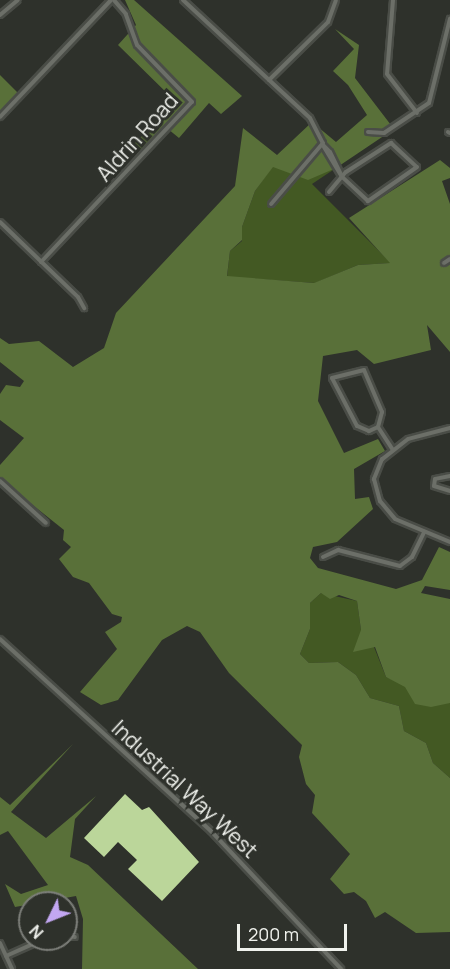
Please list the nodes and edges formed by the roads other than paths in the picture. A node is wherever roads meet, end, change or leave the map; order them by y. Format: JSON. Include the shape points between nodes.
{"nodes":[{"id":1,"x":18,"y":0,"type":"edge"},
{"id":2,"x":112,"y":0,"type":"edge"},
{"id":3,"x":183,"y":0,"type":"edge"},
{"id":4,"x":336,"y":0,"type":"edge"},
{"id":5,"x":393,"y":0,"type":"edge"},
{"id":6,"x":0,"y":15,"type":"edge"},
{"id":7,"x":450,"y":19,"type":"edge"},
{"id":8,"x":269,"y":80,"type":"junction"},
{"id":9,"x":417,"y":113,"type":"junction"},
{"id":10,"x":0,"y":117,"type":"edge"},
{"id":11,"x":368,"y":132,"type":"dead end"},
{"id":12,"x":323,"y":146,"type":"junction"},
{"id":13,"x":342,"y":177,"type":"junction"},
{"id":14,"x":328,"y":192,"type":"dead end"},
{"id":15,"x":272,"y":204,"type":"dead end"},
{"id":16,"x":0,"y":222,"type":"edge"},
{"id":17,"x":450,"y":259,"type":"edge"},
{"id":18,"x":41,"y":262,"type":"junction"},
{"id":19,"x":444,"y":263,"type":"dead end"},
{"id":20,"x":84,"y":308,"type":"dead end"},
{"id":21,"x":378,"y":427,"type":"junction"},
{"id":22,"x":450,"y":428,"type":"edge"},
{"id":23,"x":393,"y":450,"type":"junction"},
{"id":24,"x":450,"y":476,"type":"edge"},
{"id":25,"x":0,"y":481,"type":"edge"},
{"id":26,"x":450,"y":491,"type":"edge"},
{"id":27,"x":46,"y":523,"type":"dead end"},
{"id":28,"x":424,"y":532,"type":"junction"},
{"id":29,"x":450,"y":542,"type":"edge"},
{"id":30,"x":323,"y":557,"type":"dead end"},
{"id":31,"x":0,"y":639,"type":"edge"},
{"id":32,"x":0,"y":943,"type":"edge"},
{"id":33,"x":18,"y":951,"type":"edge"},
{"id":34,"x":6,"y":956,"type":"junction"},
{"id":35,"x":12,"y":969,"type":"edge"},
{"id":36,"x":341,"y":969,"type":"edge"}],
"edges":[{"from":1,"to":6,"type":"street"},
{"from":2,"to":10,"type":"street"},
{"from":2,"to":18,"type":"street","name":"Aldrin Road","via":[[126,14],[137,45],[192,102]]},
{"from":3,"to":8,"type":"street"},
{"from":4,"to":8,"type":"street","via":[[328,22]]},
{"from":5,"to":9,"type":"street","via":[[387,74]]},
{"from":7,"to":9,"type":"street","via":[[434,93]]},
{"from":8,"to":12,"type":"street","via":[[312,120]]},
{"from":9,"to":11,"type":"street","via":[[384,133]]},
{"from":12,"to":13,"type":"street"},
{"from":12,"to":15,"type":"street","via":[[292,176]]},
{"from":13,"to":13,"type":"street","via":[[368,201],[417,167],[393,143]]},
{"from":13,"to":14,"type":"street"},
{"from":16,"to":18,"type":"street"},
{"from":17,"to":19,"type":"street"},
{"from":18,"to":20,"type":"street"},
{"from":21,"to":21,"type":"street","via":[[382,412],[366,373],[361,369],[332,378],[357,426],[369,431]]},
{"from":21,"to":23,"type":"street"},
{"from":22,"to":23,"type":"street","via":[[413,437]]},
{"from":23,"to":28,"type":"street","via":[[376,468],[378,496],[395,519]]},
{"from":24,"to":26,"type":"street","via":[[435,479],[434,486]]},
{"from":25,"to":27,"type":"street"},
{"from":28,"to":29,"type":"street"},
{"from":28,"to":30,"type":"street","via":[[412,558],[400,566],[338,550]]},
{"from":31,"to":36,"type":"street","name":"Industrial Way West","via":[[211,831]]},
{"from":32,"to":34,"type":"street"},
{"from":33,"to":34,"type":"street"},
{"from":34,"to":35,"type":"street"}]}
